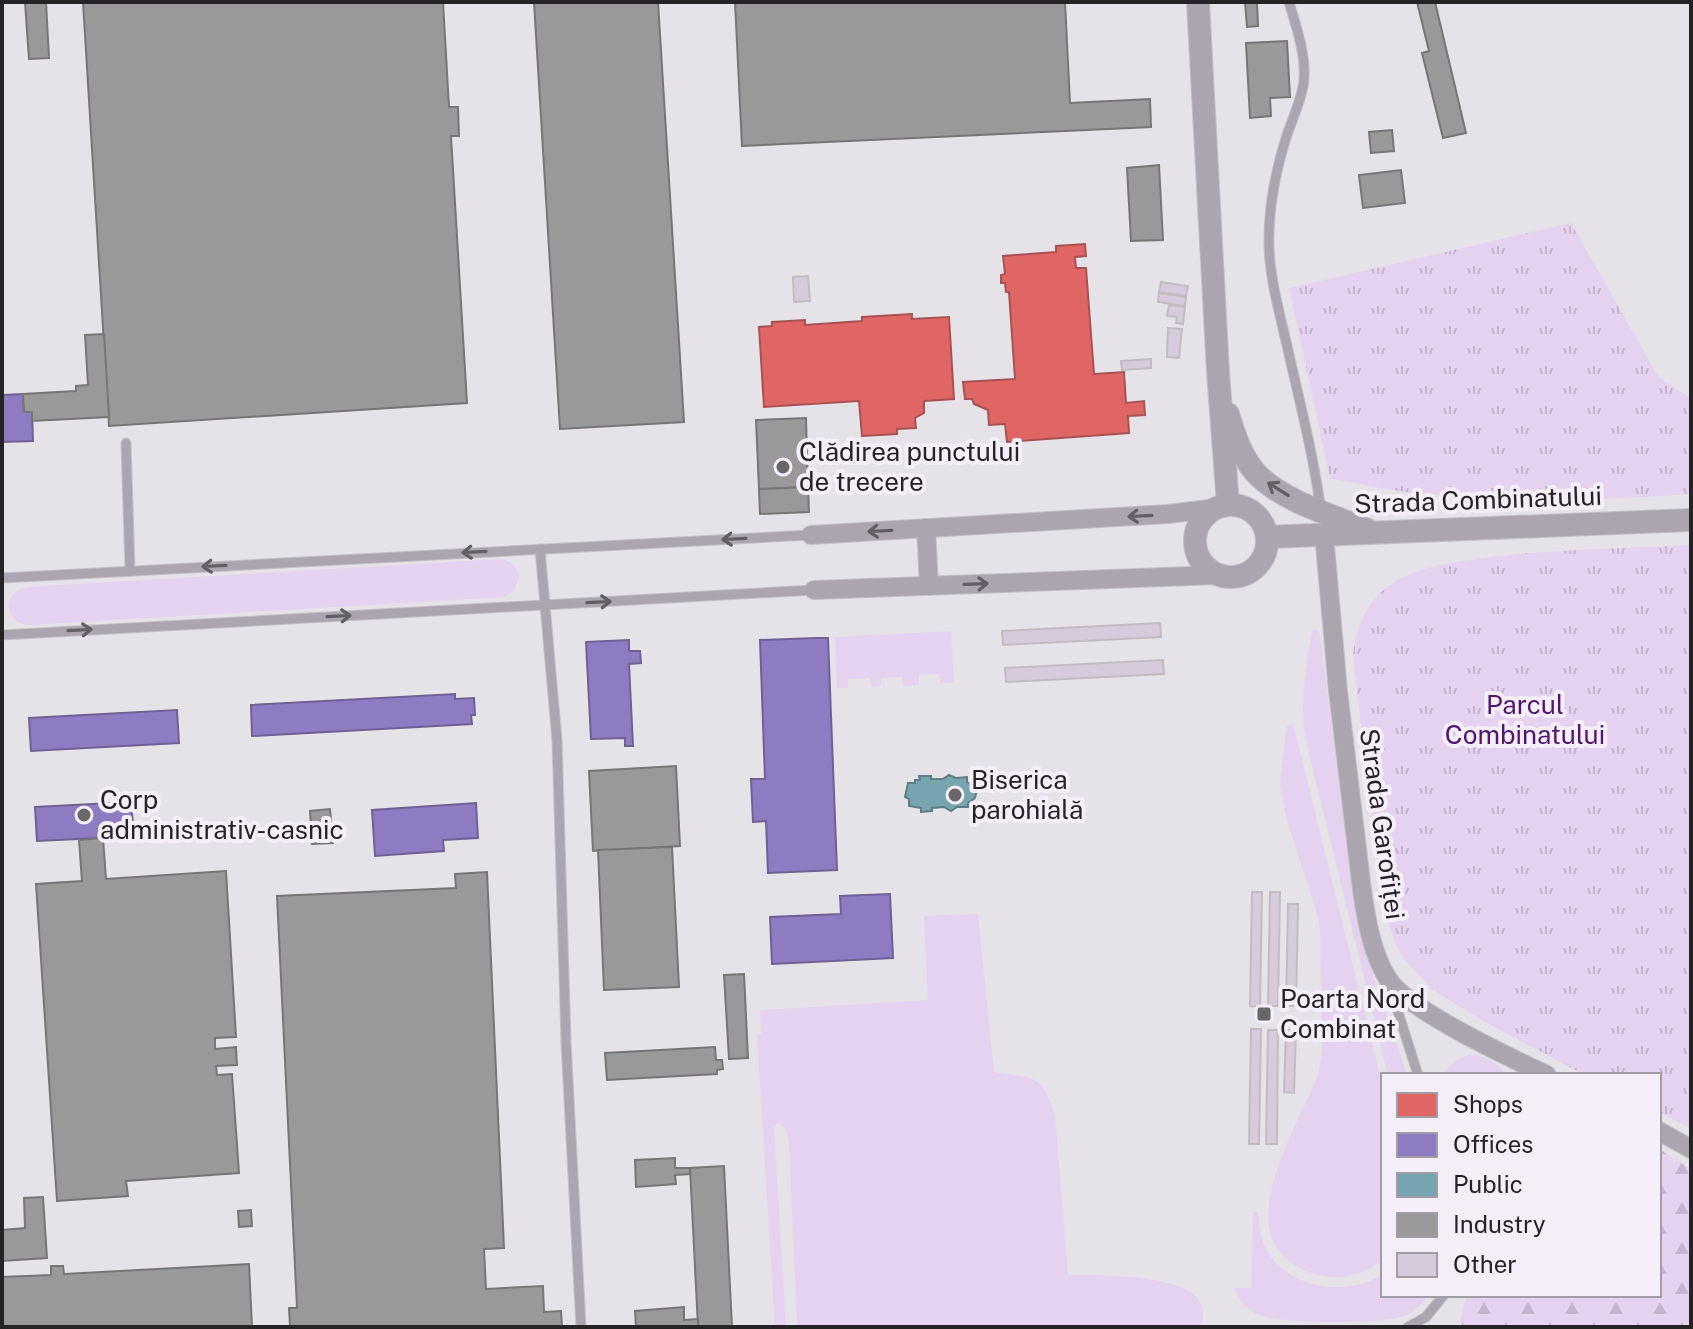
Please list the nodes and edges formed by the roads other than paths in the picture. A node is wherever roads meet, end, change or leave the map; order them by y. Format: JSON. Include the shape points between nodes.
{"nodes":[{"id":1,"x":1198,"y":2,"type":"edge"},
{"id":2,"x":1289,"y":2,"type":"edge"},
{"id":3,"x":1218,"y":372,"type":"junction"},
{"id":4,"x":126,"y":443,"type":"dead end"},
{"id":5,"x":1222,"y":506,"type":"junction"},
{"id":6,"x":1321,"y":511,"type":"junction"},
{"id":7,"x":1691,"y":520,"type":"edge"},
{"id":8,"x":926,"y":528,"type":"junction"},
{"id":9,"x":1374,"y":532,"type":"junction"},
{"id":10,"x":1324,"y":534,"type":"junction"},
{"id":11,"x":811,"y":535,"type":"joint"},
{"id":12,"x":1267,"y":537,"type":"junction"},
{"id":13,"x":540,"y":549,"type":"junction"},
{"id":14,"x":130,"y":571,"type":"junction"},
{"id":15,"x":1218,"y":575,"type":"junction"},
{"id":16,"x":2,"y":578,"type":"edge"},
{"id":17,"x":929,"y":586,"type":"junction"},
{"id":18,"x":814,"y":590,"type":"joint"},
{"id":19,"x":544,"y":605,"type":"junction"},
{"id":20,"x":2,"y":635,"type":"edge"},
{"id":21,"x":1388,"y":980,"type":"junction"},
{"id":22,"x":1417,"y":1073,"type":"edge"},
{"id":23,"x":1543,"y":1073,"type":"edge"},
{"id":24,"x":1661,"y":1132,"type":"edge"},
{"id":25,"x":1691,"y":1149,"type":"edge"},
{"id":26,"x":1442,"y":1297,"type":"edge"},
{"id":27,"x":581,"y":1327,"type":"edge"},
{"id":28,"x":1408,"y":1327,"type":"edge"}],
"edges":[{"from":1,"to":3,"type":"street"},
{"from":2,"to":6,"type":"lane","via":[[1304,79],[1274,187],[1270,266]]},
{"from":3,"to":5,"type":"street"},
{"from":6,"to":3,"type":"street","one_way":true,"via":[[1269,484],[1254,470],[1233,431]]},
{"from":4,"to":14,"type":"lane"},
{"from":5,"to":8,"type":"street","one_way":true},
{"from":5,"to":12,"type":"street","via":[[1239,506],[1258,516]]},
{"from":5,"to":15,"type":"street","via":[[1200,522],[1195,542],[1202,562]]},
{"from":6,"to":9,"type":"street"},
{"from":6,"to":10,"type":"lane"},
{"from":7,"to":9,"type":"street","name":"Strada Combinatului"},
{"from":8,"to":11,"type":"street","one_way":true},
{"from":8,"to":17,"type":"street"},
{"from":9,"to":10,"type":"street","name":"Strada Combinatului"},
{"from":10,"to":12,"type":"street","name":"Strada Combinatului"},
{"from":10,"to":21,"type":"street","name":"Strada Garofiței","via":[[1366,919]]},
{"from":11,"to":13,"type":"lane","one_way":true},
{"from":12,"to":15,"type":"street","via":[[1257,567],[1239,577]]},
{"from":13,"to":14,"type":"lane","one_way":true},
{"from":13,"to":19,"type":"lane"},
{"from":14,"to":16,"type":"lane"},
{"from":17,"to":15,"type":"street","one_way":true},
{"from":17,"to":18,"type":"street"},
{"from":19,"to":18,"type":"lane","one_way":true},
{"from":20,"to":19,"type":"lane","one_way":true},
{"from":19,"to":27,"type":"lane","via":[[557,740]]},
{"from":21,"to":22,"type":"lane"},
{"from":21,"to":23,"type":"street","name":"Strada Garofiței","via":[[1434,1016]]},
{"from":24,"to":25,"type":"street"},
{"from":26,"to":28,"type":"lane","via":[[1426,1317]]}]}
